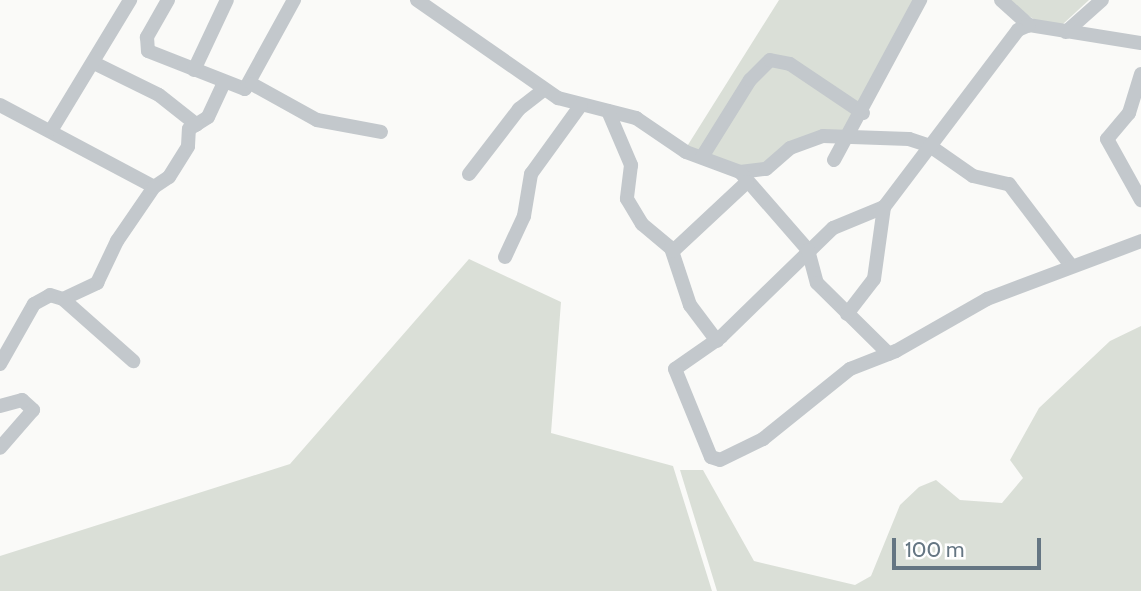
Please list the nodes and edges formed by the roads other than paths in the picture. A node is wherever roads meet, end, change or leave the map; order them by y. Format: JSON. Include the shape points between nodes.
{"nodes":[{"id":1,"x":130,"y":0,"type":"edge"},
{"id":2,"x":167,"y":0,"type":"edge"},
{"id":3,"x":227,"y":0,"type":"edge"},
{"id":4,"x":294,"y":0,"type":"edge"},
{"id":5,"x":417,"y":0,"type":"edge"},
{"id":6,"x":919,"y":0,"type":"edge"},
{"id":7,"x":1001,"y":0,"type":"edge"},
{"id":8,"x":1102,"y":0,"type":"edge"},
{"id":9,"x":1029,"y":25,"type":"junction"},
{"id":10,"x":1066,"y":32,"type":"junction"},
{"id":11,"x":1141,"y":43,"type":"edge"},
{"id":12,"x":94,"y":64,"type":"junction"},
{"id":13,"x":194,"y":70,"type":"junction"},
{"id":14,"x":1141,"y":74,"type":"edge"},
{"id":15,"x":224,"y":82,"type":"junction"},
{"id":16,"x":252,"y":84,"type":"junction"},
{"id":17,"x":543,"y":90,"type":"junction"},
{"id":18,"x":581,"y":104,"type":"junction"},
{"id":19,"x":0,"y":105,"type":"edge"},
{"id":20,"x":608,"y":111,"type":"junction"},
{"id":21,"x":863,"y":113,"type":"junction"},
{"id":22,"x":197,"y":125,"type":"junction"},
{"id":23,"x":52,"y":129,"type":"junction"},
{"id":24,"x":381,"y":132,"type":"dead end"},
{"id":25,"x":850,"y":136,"type":"junction"},
{"id":26,"x":930,"y":146,"type":"junction"},
{"id":27,"x":702,"y":157,"type":"junction"},
{"id":28,"x":834,"y":160,"type":"dead end"},
{"id":29,"x":469,"y":174,"type":"dead end"},
{"id":30,"x":744,"y":177,"type":"junction"},
{"id":31,"x":154,"y":187,"type":"junction"},
{"id":32,"x":1141,"y":200,"type":"edge"},
{"id":33,"x":884,"y":206,"type":"junction"},
{"id":34,"x":1141,"y":241,"type":"edge"},
{"id":35,"x":808,"y":250,"type":"junction"},
{"id":36,"x":673,"y":251,"type":"junction"},
{"id":37,"x":505,"y":257,"type":"dead end"},
{"id":38,"x":1069,"y":263,"type":"junction"},
{"id":39,"x":63,"y":299,"type":"junction"},
{"id":40,"x":847,"y":314,"type":"junction"},
{"id":41,"x":0,"y":331,"type":"edge"},
{"id":42,"x":15,"y":337,"type":"junction"},
{"id":43,"x":717,"y":341,"type":"junction"},
{"id":44,"x":889,"y":354,"type":"junction"},
{"id":45,"x":133,"y":360,"type":"dead end"},
{"id":46,"x":0,"y":364,"type":"edge"},
{"id":47,"x":0,"y":406,"type":"edge"},
{"id":48,"x":0,"y":448,"type":"edge"}],
"edges":[{"from":1,"to":12,"type":"street"},
{"from":2,"to":13,"type":"street","via":[[146,48]]},
{"from":3,"to":13,"type":"street"},
{"from":4,"to":16,"type":"street"},
{"from":5,"to":17,"type":"street"},
{"from":6,"to":21,"type":"street"},
{"from":7,"to":9,"type":"street"},
{"from":8,"to":10,"type":"street"},
{"from":9,"to":10,"type":"street"},
{"from":9,"to":26,"type":"street","via":[[1018,30]]},
{"from":10,"to":11,"type":"street"},
{"from":12,"to":22,"type":"street","via":[[159,95]]},
{"from":12,"to":23,"type":"street"},
{"from":13,"to":15,"type":"street"},
{"from":14,"to":32,"type":"street","via":[[1129,113],[1107,139]]},
{"from":15,"to":16,"type":"street","via":[[245,89]]},
{"from":15,"to":22,"type":"street"},
{"from":16,"to":24,"type":"street","via":[[317,120]]},
{"from":17,"to":18,"type":"street"},
{"from":17,"to":29,"type":"street","via":[[519,109]]},
{"from":18,"to":20,"type":"street"},
{"from":18,"to":37,"type":"street","via":[[531,174],[524,216]]},
{"from":19,"to":23,"type":"street"},
{"from":20,"to":27,"type":"street","via":[[636,118]]},
{"from":20,"to":36,"type":"street","via":[[631,165],[627,199]]},
{"from":21,"to":25,"type":"street"},
{"from":21,"to":27,"type":"street","via":[[790,64],[770,60],[755,72]]},
{"from":22,"to":31,"type":"street","via":[[189,129],[188,146],[169,177]]},
{"from":23,"to":31,"type":"street"},
{"from":25,"to":26,"type":"street"},
{"from":25,"to":28,"type":"street"},
{"from":25,"to":30,"type":"street","via":[[812,138],[766,169]]},
{"from":26,"to":33,"type":"street"},
{"from":26,"to":38,"type":"street","via":[[973,176],[1009,184]]},
{"from":27,"to":30,"type":"street"},
{"from":30,"to":35,"type":"street"},
{"from":30,"to":36,"type":"street"},
{"from":31,"to":39,"type":"street","via":[[97,283]]},
{"from":33,"to":35,"type":"street","via":[[839,224]]},
{"from":33,"to":40,"type":"street","via":[[874,279]]},
{"from":34,"to":38,"type":"street"},
{"from":35,"to":40,"type":"street","via":[[817,283]]},
{"from":35,"to":43,"type":"street"},
{"from":36,"to":43,"type":"street","via":[[690,305]]},
{"from":38,"to":44,"type":"street","via":[[981,302]]},
{"from":39,"to":42,"type":"street","via":[[40,299]]},
{"from":39,"to":45,"type":"street"},
{"from":40,"to":44,"type":"street"},
{"from":41,"to":42,"type":"street"},
{"from":42,"to":46,"type":"street"},
{"from":43,"to":44,"type":"street","via":[[675,369],[711,457],[720,460],[763,439],[844,372]]},
{"from":47,"to":48,"type":"street","via":[[22,400],[33,410]]}]}
